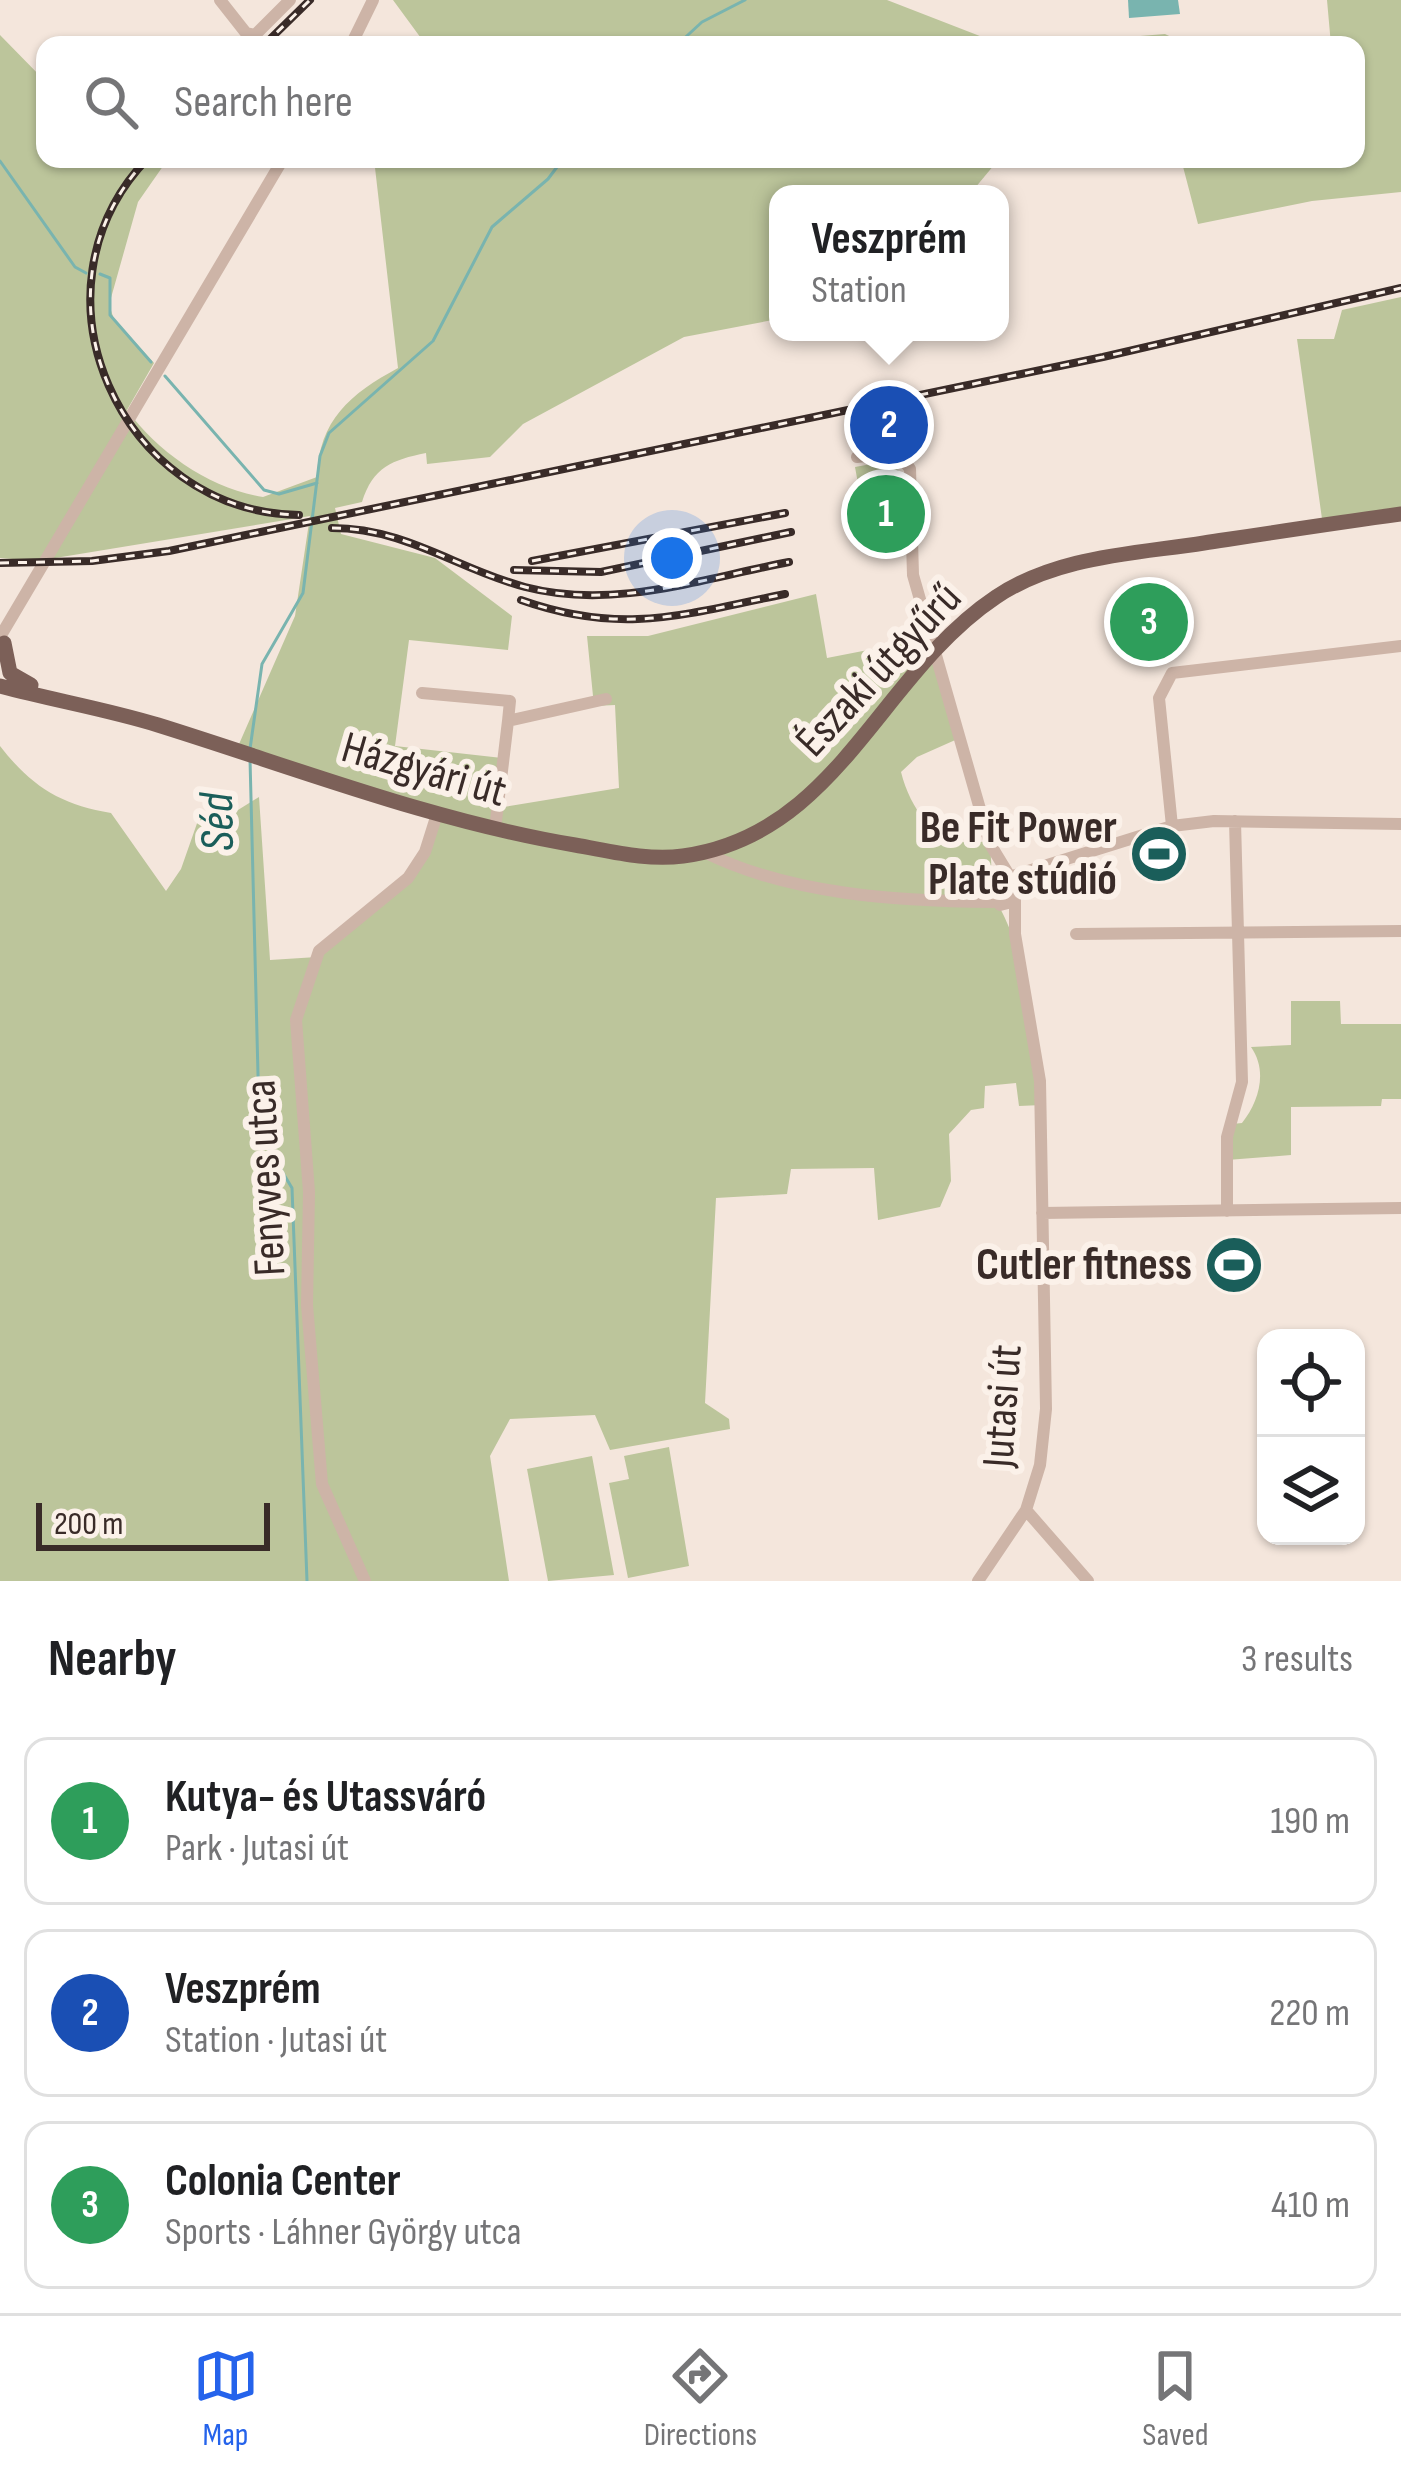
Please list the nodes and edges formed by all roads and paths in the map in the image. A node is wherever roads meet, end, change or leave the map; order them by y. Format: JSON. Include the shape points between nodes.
{"nodes":[{"id":1,"x":220,"y":0,"type":"edge"},
{"id":2,"x":290,"y":0,"type":"edge"},
{"id":3,"x":373,"y":0,"type":"edge"},
{"id":4,"x":355,"y":36,"type":"edge"},
{"id":5,"x":279,"y":168,"type":"edge"},
{"id":6,"x":857,"y":457,"type":"dead end"},
{"id":7,"x":1401,"y":514,"type":"edge"},
{"id":8,"x":1,"y":644,"type":"edge"},
{"id":9,"x":1401,"y":646,"type":"edge"},
{"id":10,"x":935,"y":650,"type":"junction"},
{"id":11,"x":0,"y":686,"type":"edge"},
{"id":12,"x":422,"y":693,"type":"dead end"},
{"id":13,"x":606,"y":699,"type":"dead end"},
{"id":14,"x":73,"y":700,"type":"junction"},
{"id":15,"x":0,"y":703,"type":"edge"},
{"id":16,"x":508,"y":721,"type":"junction"},
{"id":17,"x":437,"y":814,"type":"junction"},
{"id":18,"x":1234,"y":821,"type":"junction"},
{"id":19,"x":1401,"y":824,"type":"edge"},
{"id":20,"x":1172,"y":826,"type":"junction"},
{"id":21,"x":496,"y":829,"type":"junction"},
{"id":22,"x":756,"y":835,"type":"junction"},
{"id":23,"x":704,"y":852,"type":"junction"},
{"id":24,"x":1045,"y":867,"type":"junction"},
{"id":25,"x":759,"y":876,"type":"junction"},
{"id":26,"x":999,"y":879,"type":"junction"},
{"id":27,"x":1016,"y":895,"type":"junction"},
{"id":28,"x":958,"y":902,"type":"junction"},
{"id":29,"x":996,"y":903,"type":"junction"},
{"id":30,"x":1241,"y":931,"type":"junction"},
{"id":31,"x":1401,"y":931,"type":"edge"},
{"id":32,"x":1015,"y":934,"type":"junction"},
{"id":33,"x":1076,"y":934,"type":"dead end"},
{"id":34,"x":1401,"y":1208,"type":"edge"},
{"id":35,"x":1227,"y":1211,"type":"junction"},
{"id":36,"x":1042,"y":1213,"type":"junction"},
{"id":37,"x":1026,"y":1510,"type":"junction"},
{"id":38,"x":364,"y":1581,"type":"edge"},
{"id":39,"x":978,"y":1581,"type":"edge"},
{"id":40,"x":1088,"y":1581,"type":"edge"}],
"edges":[{"from":1,"to":2,"type":"street","via":[[255,35]]},
{"from":3,"to":4,"type":"street"},
{"from":5,"to":8,"type":"street"},
{"from":6,"to":10,"type":"street","name":"Jutasi út","via":[[898,452],[910,469],[910,564]]},
{"from":7,"to":10,"type":"main road","name":"Északi útgyűrű","via":[[1063,566],[996,596]]},
{"from":8,"to":14,"type":"main road","via":[[13,676]]},
{"from":9,"to":20,"type":"street","via":[[1172,673],[1159,698]]},
{"from":10,"to":22,"type":"main road","name":"Északi útgyűrű","via":[[806,802]]},
{"from":10,"to":26,"type":"street","name":"Jutasi út"},
{"from":11,"to":14,"type":"main road","name":"Házgyári út"},
{"from":12,"to":16,"type":"street","via":[[510,701]]},
{"from":13,"to":16,"type":"street"},
{"from":14,"to":15,"type":"main road","name":"Házgyári út"},
{"from":14,"to":17,"type":"main road","name":"Házgyári út"},
{"from":16,"to":21,"type":"street"},
{"from":17,"to":21,"type":"main road","name":"Házgyári út"},
{"from":17,"to":38,"type":"street","name":"Fenyves utca","via":[[408,878],[319,951],[296,1020],[322,1484]]},
{"from":18,"to":19,"type":"street"},
{"from":18,"to":20,"type":"street"},
{"from":18,"to":30,"type":"street"},
{"from":20,"to":24,"type":"street"},
{"from":21,"to":23,"type":"main road","name":"Házgyári út","via":[[646,857]]},
{"from":22,"to":23,"type":"main road","name":"Északi útgyűrű"},
{"from":22,"to":25,"type":"street","via":[[743,858]]},
{"from":23,"to":25,"type":"street","name":"Házgyári út"},
{"from":24,"to":26,"type":"street"},
{"from":24,"to":27,"type":"street"},
{"from":25,"to":28,"type":"street","name":"Házgyári út"},
{"from":26,"to":27,"type":"street","name":"Jutasi út"},
{"from":26,"to":28,"type":"street"},
{"from":26,"to":29,"type":"street","name":"Jutasi út"},
{"from":27,"to":29,"type":"street"},
{"from":27,"to":32,"type":"street","name":"Jutasi út"},
{"from":28,"to":29,"type":"street","name":"Házgyári út"},
{"from":29,"to":32,"type":"street","name":"Jutasi út"},
{"from":30,"to":31,"type":"street"},
{"from":30,"to":33,"type":"street"},
{"from":30,"to":35,"type":"street","via":[[1243,1082],[1227,1137]]},
{"from":32,"to":36,"type":"street","name":"Jutasi út","via":[[1038,1041]]},
{"from":34,"to":35,"type":"street"},
{"from":35,"to":36,"type":"street"},
{"from":36,"to":37,"type":"street","name":"Jutasi út","via":[[1045,1423]]},
{"from":37,"to":39,"type":"street","name":"Jutasi út"},
{"from":37,"to":40,"type":"street"}]}
